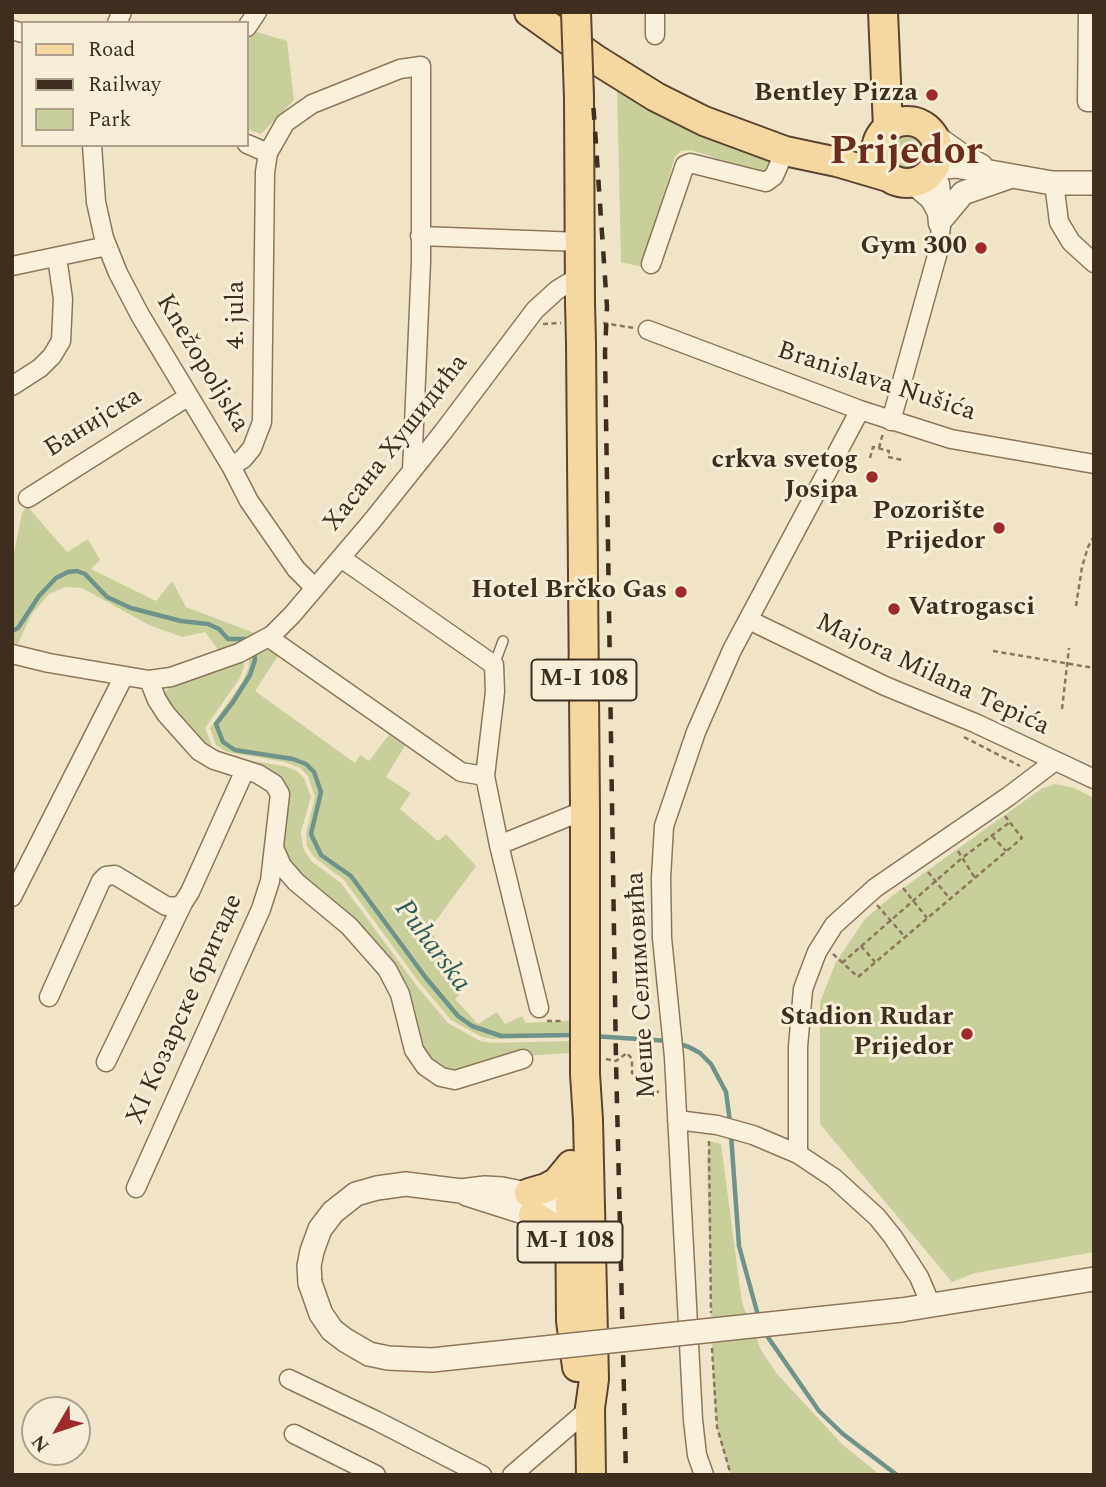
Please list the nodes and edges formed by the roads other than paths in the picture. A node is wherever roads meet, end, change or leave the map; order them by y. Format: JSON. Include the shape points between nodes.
{"nodes":[{"id":1,"x":529,"y":12,"type":"edge"},
{"id":2,"x":576,"y":12,"type":"edge"},
{"id":3,"x":655,"y":12,"type":"edge"},
{"id":4,"x":883,"y":12,"type":"edge"},
{"id":5,"x":1088,"y":12,"type":"edge"},
{"id":6,"x":655,"y":35,"type":"dead end"},
{"id":7,"x":887,"y":88,"type":"junction"},
{"id":8,"x":1094,"y":102,"type":"edge"},
{"id":9,"x":926,"y":129,"type":"junction"},
{"id":10,"x":883,"y":134,"type":"junction"},
{"id":11,"x":248,"y":144,"type":"edge"},
{"id":12,"x":92,"y":147,"type":"edge"},
{"id":13,"x":785,"y":151,"type":"junction"},
{"id":14,"x":268,"y":153,"type":"junction"},
{"id":15,"x":837,"y":162,"type":"junction"},
{"id":16,"x":1003,"y":173,"type":"junction"},
{"id":17,"x":916,"y":175,"type":"junction"},
{"id":18,"x":1054,"y":183,"type":"junction"},
{"id":19,"x":1094,"y":183,"type":"edge"},
{"id":20,"x":941,"y":225,"type":"junction"},
{"id":21,"x":421,"y":236,"type":"junction"},
{"id":22,"x":580,"y":242,"type":"junction"},
{"id":23,"x":107,"y":246,"type":"junction"},
{"id":24,"x":57,"y":257,"type":"junction"},
{"id":25,"x":1094,"y":263,"type":"edge"},
{"id":26,"x":651,"y":264,"type":"dead end"},
{"id":27,"x":12,"y":266,"type":"edge"},
{"id":28,"x":580,"y":290,"type":"junction"},
{"id":29,"x":648,"y":330,"type":"dead end"},
{"id":30,"x":12,"y":386,"type":"edge"},
{"id":31,"x":189,"y":396,"type":"junction"},
{"id":32,"x":860,"y":410,"type":"junction"},
{"id":33,"x":891,"y":421,"type":"junction"},
{"id":34,"x":1094,"y":464,"type":"edge"},
{"id":35,"x":231,"y":466,"type":"junction"},
{"id":36,"x":412,"y":471,"type":"junction"},
{"id":37,"x":28,"y":498,"type":"dead end"},
{"id":38,"x":341,"y":558,"type":"junction"},
{"id":39,"x":315,"y":588,"type":"junction"},
{"id":40,"x":749,"y":620,"type":"junction"},
{"id":41,"x":262,"y":640,"type":"junction"},
{"id":42,"x":503,"y":641,"type":"dead end"},
{"id":43,"x":12,"y":654,"type":"edge"},
{"id":44,"x":494,"y":665,"type":"junction"},
{"id":45,"x":123,"y":678,"type":"junction"},
{"id":46,"x":149,"y":680,"type":"junction"},
{"id":47,"x":1055,"y":761,"type":"junction"},
{"id":48,"x":245,"y":770,"type":"junction"},
{"id":49,"x":485,"y":776,"type":"junction"},
{"id":50,"x":1094,"y":779,"type":"edge"},
{"id":51,"x":585,"y":810,"type":"junction"},
{"id":52,"x":499,"y":845,"type":"junction"},
{"id":53,"x":275,"y":850,"type":"junction"},
{"id":54,"x":12,"y":897,"type":"edge"},
{"id":55,"x":183,"y":903,"type":"junction"},
{"id":56,"x":49,"y":997,"type":"dead end"},
{"id":57,"x":539,"y":1008,"type":"road end"},
{"id":58,"x":523,"y":1059,"type":"dead end"},
{"id":59,"x":106,"y":1062,"type":"dead end"},
{"id":60,"x":585,"y":1065,"type":"junction"},
{"id":61,"x":677,"y":1120,"type":"junction"},
{"id":62,"x":798,"y":1154,"type":"junction"},
{"id":63,"x":571,"y":1165,"type":"junction"},
{"id":64,"x":136,"y":1188,"type":"dead end"},
{"id":65,"x":531,"y":1204,"type":"junction"},
{"id":66,"x":579,"y":1212,"type":"junction"},
{"id":67,"x":570,"y":1250,"type":"junction"},
{"id":68,"x":1094,"y":1279,"type":"edge"},
{"id":69,"x":932,"y":1305,"type":"junction"},
{"id":70,"x":289,"y":1379,"type":"dead end"},
{"id":71,"x":590,"y":1408,"type":"junction"},
{"id":72,"x":294,"y":1434,"type":"dead end"},
{"id":73,"x":376,"y":1475,"type":"edge"},
{"id":74,"x":482,"y":1475,"type":"edge"},
{"id":75,"x":512,"y":1475,"type":"edge"},
{"id":76,"x":592,"y":1475,"type":"edge"},
{"id":77,"x":704,"y":1475,"type":"edge"}],
"edges":[{"from":1,"to":13,"type":"main road","via":[[656,97],[704,121]]},
{"from":2,"to":22,"type":"main road","number":"M-I 108","bridge":true},
{"from":3,"to":6,"type":"street"},
{"from":4,"to":7,"type":"main road"},
{"from":5,"to":8,"type":"street","via":[[1087,102]]},
{"from":7,"to":9,"type":"main road"},
{"from":7,"to":10,"type":"main road"},
{"from":9,"to":10,"type":"main road","via":[[902,122]]},
{"from":9,"to":16,"type":"street","via":[[958,153]]},
{"from":9,"to":17,"type":"main road","via":[[939,152]]},
{"from":10,"to":15,"type":"main road","via":[[856,157]]},
{"from":10,"to":17,"type":"main road","via":[[876,152],[879,165]]},
{"from":11,"to":14,"type":"street"},
{"from":12,"to":23,"type":"street","name":"Knežopoljska","via":[[96,202]]},
{"from":13,"to":15,"type":"main road"},
{"from":13,"to":26,"type":"street","via":[[774,176],[766,182],[685,165]]},
{"from":14,"to":21,"type":"street","name":"4. jula","via":[[285,123],[312,104],[400,69],[421,66]]},
{"from":14,"to":35,"type":"street","name":"4. jula","via":[[262,422],[252,448]]},
{"from":15,"to":17,"type":"main road"},
{"from":16,"to":17,"type":"street","via":[[956,166]]},
{"from":16,"to":18,"type":"street"},
{"from":16,"to":20,"type":"street","via":[[963,192]]},
{"from":17,"to":20,"type":"street"},
{"from":17,"to":20,"type":"street","via":[[940,184]]},
{"from":18,"to":19,"type":"street"},
{"from":18,"to":25,"type":"street","via":[[1059,222],[1071,242]]},
{"from":20,"to":33,"type":"street"},
{"from":21,"to":22,"type":"street"},
{"from":21,"to":36,"type":"street"},
{"from":22,"to":28,"type":"main road","number":"M-I 108"},
{"from":23,"to":24,"type":"street"},
{"from":23,"to":31,"type":"street","name":"Knežopoljska","via":[[140,316]]},
{"from":24,"to":27,"type":"street"},
{"from":24,"to":30,"type":"street","via":[[63,299],[61,341],[40,368]]},
{"from":28,"to":36,"type":"street","name":"Хасана Хушидића","via":[[557,290],[535,310]]},
{"from":28,"to":51,"type":"main road","number":"M-I 108","bridge":true},
{"from":29,"to":32,"type":"street","name":"Branislava Nušića"},
{"from":31,"to":35,"type":"street","name":"Knežopoljska"},
{"from":31,"to":37,"type":"street","name":"Банијска"},
{"from":32,"to":33,"type":"street","name":"Branislava Nušića"},
{"from":32,"to":40,"type":"street","name":"Меше Селимовића"},
{"from":33,"to":34,"type":"street","name":"Branislava Nušića","via":[[951,439]]},
{"from":35,"to":39,"type":"street","name":"Knežopoljska","via":[[249,502],[304,580]]},
{"from":36,"to":38,"type":"street","name":"Хасана Хушидића"},
{"from":38,"to":39,"type":"street","name":"Хасана Хушидића"},
{"from":38,"to":44,"type":"street"},
{"from":39,"to":41,"type":"street","name":"Хасана Хушидића"},
{"from":40,"to":47,"type":"street","name":"Majora Milana Tepića"},
{"from":40,"to":61,"type":"street","name":"Меше Селимовића","via":[[696,732],[664,826],[662,939]]},
{"from":41,"to":46,"type":"street","name":"Хасана Хушидића","via":[[239,653]]},
{"from":41,"to":49,"type":"street","via":[[461,772]]},
{"from":42,"to":44,"type":"lane"},
{"from":43,"to":45,"type":"street","name":"Хасана Хушидића"},
{"from":44,"to":49,"type":"street"},
{"from":45,"to":46,"type":"street","name":"Хасана Хушидића"},
{"from":45,"to":54,"type":"street"},
{"from":46,"to":48,"type":"street","name":"XI Козарске бригаде","via":[[166,714],[199,751]]},
{"from":47,"to":50,"type":"street","name":"Majora Milana Tepića"},
{"from":47,"to":62,"type":"street","via":[[868,895],[834,925],[803,989]]},
{"from":48,"to":53,"type":"street","name":"XI Козарске бригаде","via":[[274,784],[280,794]]},
{"from":48,"to":55,"type":"street"},
{"from":49,"to":52,"type":"street"},
{"from":51,"to":52,"type":"street"},
{"from":51,"to":60,"type":"main road","number":"M-I 108"},
{"from":52,"to":57,"type":"street"},
{"from":53,"to":58,"type":"street","via":[[296,882],[349,926],[387,969],[400,994],[414,1050],[425,1066],[455,1080]]},
{"from":53,"to":64,"type":"street","name":"XI Козарске бригаде","via":[[261,909]]},
{"from":55,"to":56,"type":"street","via":[[166,906],[115,875],[106,876]]},
{"from":55,"to":59,"type":"street"},
{"from":60,"to":63,"type":"main road","number":"M-I 108"},
{"from":60,"to":66,"type":"main road","number":"M-I 108","via":[[589,1121]]},
{"from":61,"to":62,"type":"street","via":[[753,1135]]},
{"from":61,"to":77,"type":"street","name":"Меше Селимовића","via":[[693,1420]]},
{"from":62,"to":69,"type":"street","via":[[834,1178],[877,1217],[901,1247]]},
{"from":63,"to":65,"type":"main road"},
{"from":63,"to":66,"type":"main road","number":"M-I 108"},
{"from":65,"to":66,"type":"street","via":[[549,1215]]},
{"from":65,"to":67,"type":"main road"},
{"from":65,"to":69,"type":"street","bridge":true,"via":[[480,1200],[461,1191],[406,1184],[356,1194],[332,1212],[312,1251],[310,1283],[321,1314],[332,1330],[369,1354],[432,1360]]},
{"from":66,"to":67,"type":"main road","number":"M-I 108"},
{"from":66,"to":71,"type":"main road","number":"M-I 108","via":[[594,1379]]},
{"from":67,"to":71,"type":"main road","number":"M-I 108","via":[[578,1376]]},
{"from":68,"to":69,"type":"street"},
{"from":70,"to":74,"type":"street"},
{"from":71,"to":75,"type":"street"},
{"from":71,"to":76,"type":"main road","number":"M-I 108"},
{"from":72,"to":73,"type":"street"}]}
